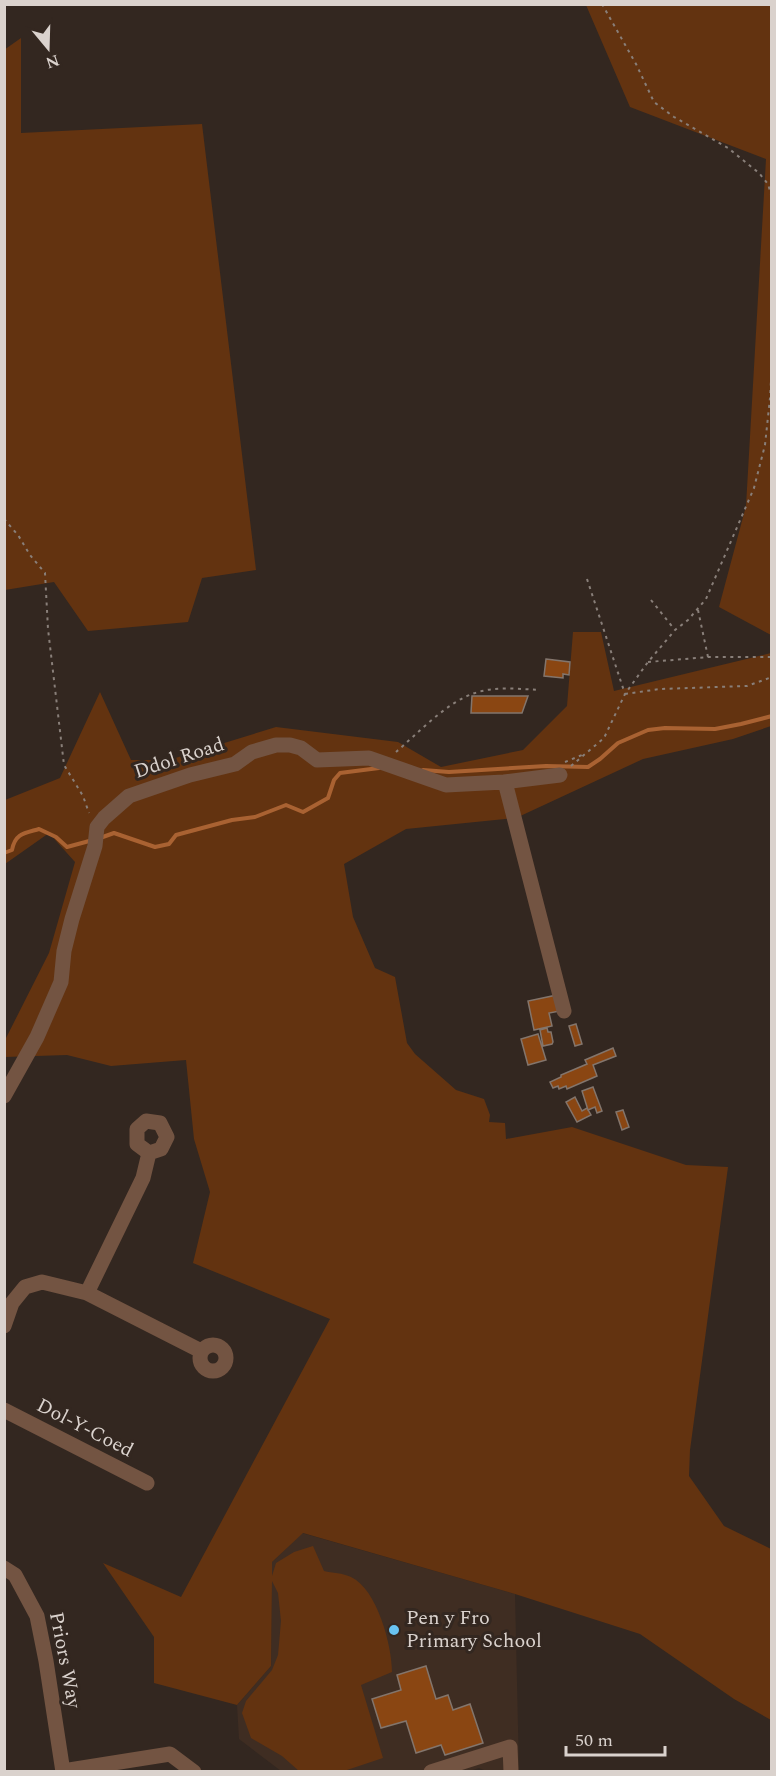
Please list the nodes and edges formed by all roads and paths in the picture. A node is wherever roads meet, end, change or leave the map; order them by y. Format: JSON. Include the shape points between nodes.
{"nodes":[{"id":1,"x":602,"y":4,"type":"edge"},
{"id":2,"x":771,"y":198,"type":"edge"},
{"id":3,"x":771,"y":363,"type":"edge"},
{"id":4,"x":4,"y":519,"type":"edge"},
{"id":5,"x":587,"y":579,"type":"dead end"},
{"id":6,"x":651,"y":600,"type":"dead end"},
{"id":7,"x":698,"y":610,"type":"junction"},
{"id":8,"x":675,"y":630,"type":"junction"},
{"id":9,"x":708,"y":657,"type":"junction"},
{"id":10,"x":771,"y":657,"type":"edge"},
{"id":11,"x":648,"y":662,"type":"junction"},
{"id":12,"x":771,"y":677,"type":"edge"},
{"id":13,"x":540,"y":690,"type":"dead end"},
{"id":14,"x":625,"y":694,"type":"junction"},
{"id":15,"x":579,"y":759,"type":"dead end"},
{"id":16,"x":383,"y":763,"type":"junction"},
{"id":17,"x":560,"y":775,"type":"dead end"},
{"id":18,"x":505,"y":782,"type":"junction"},
{"id":19,"x":101,"y":821,"type":"junction"},
{"id":20,"x":564,"y":1011,"type":"dead end"},
{"id":21,"x":4,"y":1096,"type":"edge"},
{"id":22,"x":150,"y":1153,"type":"dead end"},
{"id":23,"x":87,"y":1293,"type":"junction"},
{"id":24,"x":4,"y":1326,"type":"edge"},
{"id":25,"x":201,"y":1352,"type":"dead end"},
{"id":26,"x":4,"y":1410,"type":"edge"},
{"id":27,"x":147,"y":1483,"type":"dead end"},
{"id":28,"x":4,"y":1568,"type":"edge"},
{"id":29,"x":63,"y":1771,"type":"edge"},
{"id":30,"x":194,"y":1772,"type":"edge"},
{"id":31,"x":430,"y":1772,"type":"edge"},
{"id":32,"x":511,"y":1772,"type":"edge"}],
"edges":[{"from":1,"to":2,"type":"path","via":[[654,102],[728,148],[759,173],[768,183]]},
{"from":3,"to":7,"type":"path","via":[[765,445],[754,488]]},
{"from":4,"to":19,"type":"path","via":[[45,573],[64,765],[89,813]]},
{"from":5,"to":14,"type":"path"},
{"from":6,"to":8,"type":"path"},
{"from":7,"to":8,"type":"path"},
{"from":7,"to":9,"type":"path"},
{"from":8,"to":11,"type":"path"},
{"from":9,"to":10,"type":"path"},
{"from":9,"to":11,"type":"path"},
{"from":11,"to":14,"type":"path"},
{"from":12,"to":14,"type":"path","via":[[747,686]]},
{"from":13,"to":16,"type":"path","via":[[512,688],[471,694],[434,718]]},
{"from":14,"to":15,"type":"path","via":[[604,738]]},
{"from":16,"to":18,"type":"street","name":"Ddol Road","via":[[446,785]]},
{"from":16,"to":19,"type":"street","name":"Ddol Road","via":[[369,758],[317,760],[302,748],[276,745],[252,752],[235,764],[129,796]]},
{"from":17,"to":18,"type":"street","name":"Ddol Road"},
{"from":18,"to":20,"type":"street"},
{"from":19,"to":21,"type":"street","via":[[69,929],[61,982],[38,1037]]},
{"from":22,"to":23,"type":"street","via":[[143,1178]]},
{"from":23,"to":24,"type":"street","via":[[42,1282],[25,1287],[12,1303]]},
{"from":23,"to":25,"type":"street"},
{"from":26,"to":27,"type":"street","name":"Dol-Y-Coed"},
{"from":28,"to":29,"type":"street","name":"Priors Way","via":[[15,1575],[37,1616]]},
{"from":29,"to":30,"type":"street","name":"Priors Way","via":[[170,1754]]},
{"from":31,"to":32,"type":"street","via":[[510,1748]]}]}
